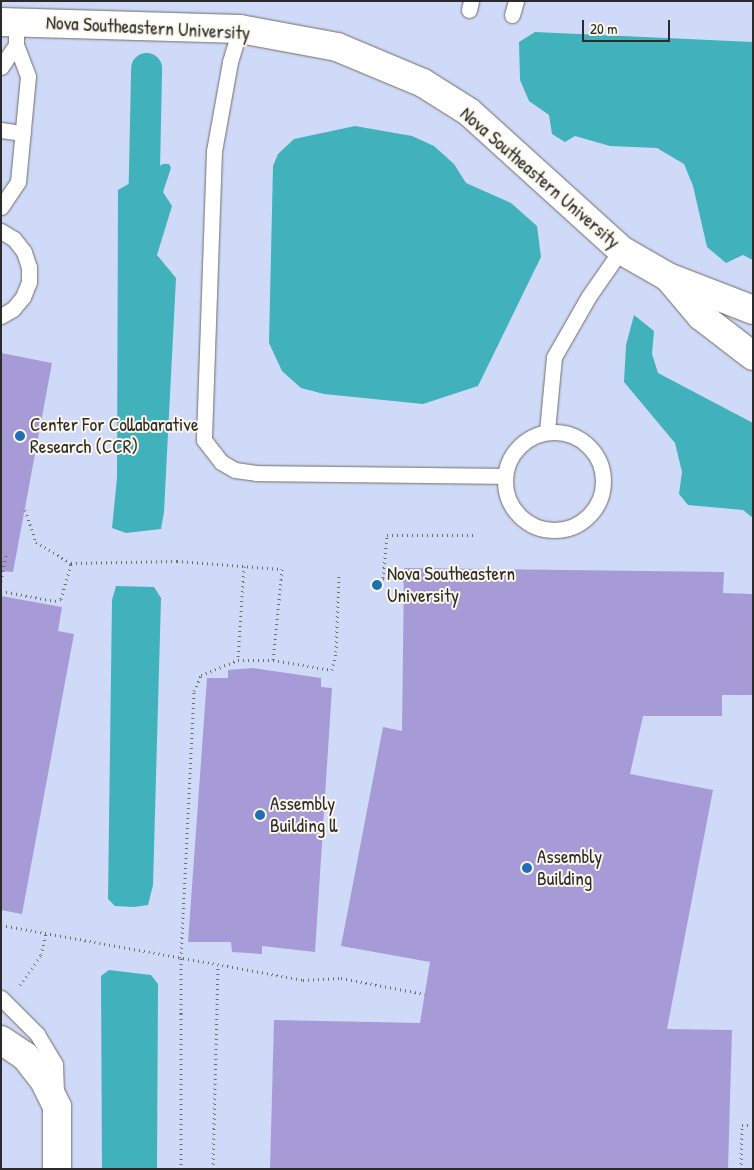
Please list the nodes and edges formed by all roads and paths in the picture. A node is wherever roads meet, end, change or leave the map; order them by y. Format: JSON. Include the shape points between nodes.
{"nodes":[{"id":1,"x":12,"y":23,"type":"edge"},
{"id":2,"x":240,"y":29,"type":"junction"},
{"id":3,"x":1,"y":66,"type":"edge"},
{"id":4,"x":1,"y":130,"type":"edge"},
{"id":5,"x":23,"y":133,"type":"junction"},
{"id":6,"x":1,"y":208,"type":"edge"},
{"id":7,"x":1,"y":231,"type":"edge"},
{"id":8,"x":621,"y":250,"type":"junction"},
{"id":9,"x":668,"y":277,"type":"junction"},
{"id":10,"x":753,"y":310,"type":"edge"},
{"id":11,"x":1,"y":316,"type":"edge"},
{"id":12,"x":753,"y":356,"type":"edge"},
{"id":13,"x":546,"y":431,"type":"junction"},
{"id":14,"x":504,"y":476,"type":"junction"},
{"id":15,"x":25,"y":510,"type":"dead end"},
{"id":16,"x":473,"y":535,"type":"dead end"},
{"id":17,"x":6,"y":555,"type":"dead end"},
{"id":18,"x":71,"y":564,"type":"junction"},
{"id":19,"x":244,"y":566,"type":"junction"},
{"id":20,"x":339,"y":574,"type":"dead end"},
{"id":21,"x":404,"y":580,"type":"dead end"},
{"id":22,"x":1,"y":581,"type":"edge"},
{"id":23,"x":1,"y":591,"type":"edge"},
{"id":24,"x":238,"y":660,"type":"junction"},
{"id":25,"x":274,"y":660,"type":"junction"},
{"id":26,"x":1,"y":925,"type":"edge"},
{"id":27,"x":46,"y":933,"type":"junction"},
{"id":28,"x":181,"y":958,"type":"junction"},
{"id":29,"x":218,"y":964,"type":"junction"},
{"id":30,"x":18,"y":989,"type":"dead end"},
{"id":31,"x":424,"y":994,"type":"dead end"},
{"id":32,"x":1,"y":998,"type":"edge"},
{"id":33,"x":1,"y":1040,"type":"edge"},
{"id":34,"x":57,"y":1107,"type":"junction"},
{"id":35,"x":753,"y":1125,"type":"edge"},
{"id":36,"x":57,"y":1169,"type":"edge"},
{"id":37,"x":181,"y":1169,"type":"edge"},
{"id":38,"x":213,"y":1169,"type":"edge"},
{"id":39,"x":741,"y":1169,"type":"edge"}],
"edges":[{"from":1,"to":2,"type":"street","name":"Nova Southeastern University"},
{"from":1,"to":3,"type":"lane"},
{"from":1,"to":5,"type":"lane","via":[[28,76]]},
{"from":2,"to":8,"type":"street","name":"Nova Southeastern University","via":[[337,47],[424,83],[469,112]]},
{"from":2,"to":14,"type":"lane","via":[[230,62],[214,151],[204,440],[221,462],[236,470],[256,473]]},
{"from":4,"to":5,"type":"lane"},
{"from":5,"to":6,"type":"lane","via":[[18,182]]},
{"from":7,"to":11,"type":"lane","via":[[14,239],[24,252],[29,282],[23,297],[13,309]]},
{"from":8,"to":9,"type":"street","name":"Nova Southeastern University"},
{"from":8,"to":13,"type":"lane","via":[[589,296],[554,357]]},
{"from":9,"to":10,"type":"street","name":"Nova Southeastern University"},
{"from":9,"to":12,"type":"street","name":"Nova Southeastern University","via":[[701,316]]},
{"from":13,"to":14,"type":"lane","via":[[531,436],[518,446],[508,460]]},
{"from":13,"to":14,"type":"lane","via":[[578,437],[596,454],[604,477],[595,508],[584,520],[569,528],[553,530],[537,527],[522,519],[505,492]]},
{"from":15,"to":18,"type":"path","via":[[36,542]]},
{"from":16,"to":21,"type":"path","via":[[387,535],[383,578]]},
{"from":17,"to":22,"type":"path"},
{"from":18,"to":19,"type":"path","via":[[177,561]]},
{"from":18,"to":23,"type":"path","via":[[61,599],[55,601]]},
{"from":19,"to":24,"type":"path"},
{"from":19,"to":25,"type":"path","via":[[282,569]]},
{"from":20,"to":25,"type":"path","via":[[336,652],[332,670]]},
{"from":24,"to":25,"type":"path"},
{"from":24,"to":28,"type":"path","via":[[211,669],[195,681]]},
{"from":26,"to":27,"type":"path"},
{"from":27,"to":28,"type":"path"},
{"from":27,"to":30,"type":"path","via":[[41,955]]},
{"from":28,"to":29,"type":"path"},
{"from":28,"to":37,"type":"path"},
{"from":29,"to":31,"type":"path","via":[[303,980],[341,978]]},
{"from":29,"to":38,"type":"path"},
{"from":32,"to":34,"type":"lane","via":[[37,1034],[55,1064]]},
{"from":33,"to":34,"type":"street","via":[[25,1056],[44,1080]]},
{"from":34,"to":36,"type":"street"},
{"from":35,"to":39,"type":"path","via":[[742,1125]]}]}
